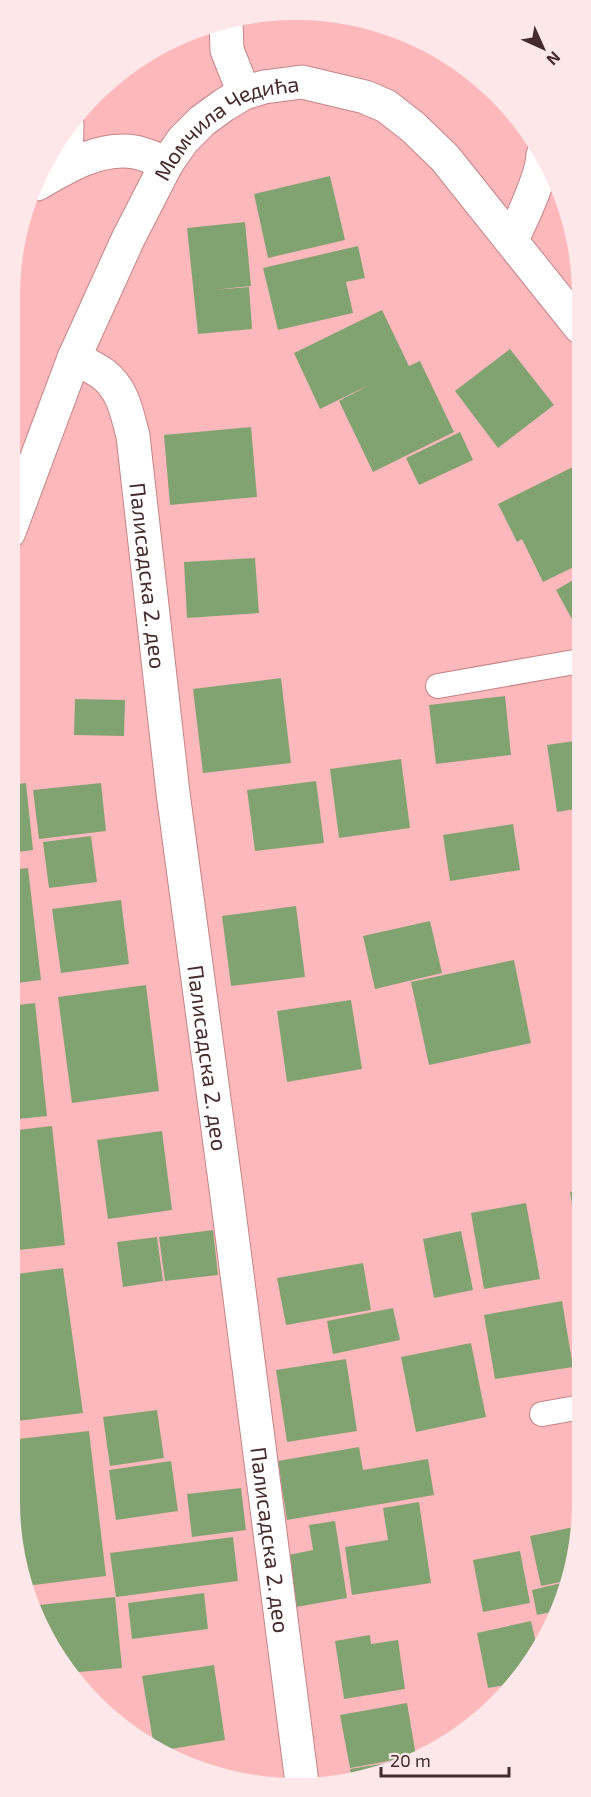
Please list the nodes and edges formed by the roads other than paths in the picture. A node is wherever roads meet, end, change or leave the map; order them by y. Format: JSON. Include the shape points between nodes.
{"nodes":[{"id":1,"x":226,"y":29,"type":"edge"},
{"id":2,"x":244,"y":93,"type":"junction"},
{"id":3,"x":67,"y":141,"type":"edge"},
{"id":4,"x":167,"y":163,"type":"junction"},
{"id":5,"x":66,"y":167,"type":"junction"},
{"id":6,"x":541,"y":169,"type":"edge"},
{"id":7,"x":46,"y":179,"type":"edge"},
{"id":8,"x":512,"y":240,"type":"junction"},
{"id":9,"x":572,"y":317,"type":"edge"},
{"id":10,"x":74,"y":358,"type":"junction"},
{"id":11,"x":20,"y":503,"type":"edge"},
{"id":12,"x":572,"y":662,"type":"edge"},
{"id":13,"x":438,"y":686,"type":"dead end"},
{"id":14,"x":572,"y":1409,"type":"edge"},
{"id":15,"x":542,"y":1414,"type":"dead end"},
{"id":16,"x":301,"y":1778,"type":"edge"}],
"edges":[{"from":1,"to":2,"type":"street","via":[[227,50]]},
{"from":2,"to":4,"type":"street","name":"Момчила Чедића","via":[[202,121]]},
{"from":2,"to":8,"type":"street","name":"Момчила Чедића","via":[[302,82],[386,106],[445,158]]},
{"from":3,"to":5,"type":"street"},
{"from":4,"to":5,"type":"street","via":[[135,152],[114,152]]},
{"from":4,"to":10,"type":"street","name":"Момчила Чедића"},
{"from":5,"to":7,"type":"street"},
{"from":6,"to":8,"type":"street"},
{"from":8,"to":9,"type":"street","name":"Момчила Чедића"},
{"from":10,"to":11,"type":"street","name":"Момчила Чедића"},
{"from":10,"to":16,"type":"street","name":"Палисадска 2. део","via":[[117,387],[133,436],[173,794]]},
{"from":12,"to":13,"type":"lane"},
{"from":14,"to":15,"type":"lane"}]}
